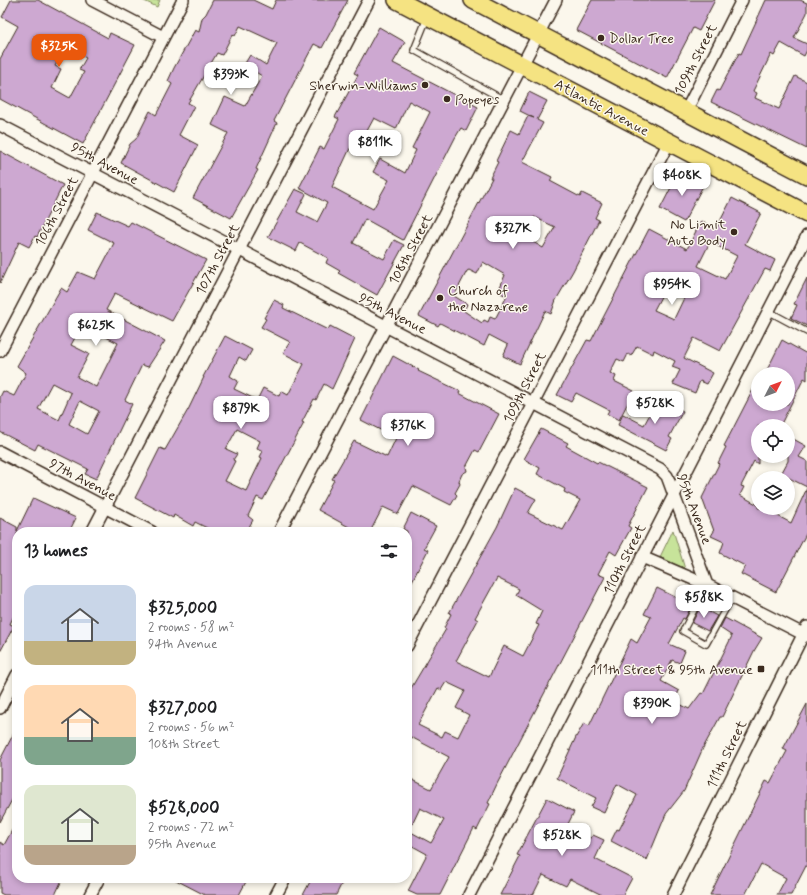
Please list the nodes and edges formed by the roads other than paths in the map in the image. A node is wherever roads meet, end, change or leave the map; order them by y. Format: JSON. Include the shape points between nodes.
{"nodes":[{"id":1,"x":92,"y":0,"type":"edge"},
{"id":2,"x":183,"y":0,"type":"edge"},
{"id":3,"x":368,"y":0,"type":"edge"},
{"id":4,"x":397,"y":0,"type":"edge"},
{"id":5,"x":473,"y":0,"type":"edge"},
{"id":6,"x":556,"y":0,"type":"edge"},
{"id":7,"x":742,"y":0,"type":"edge"},
{"id":8,"x":428,"y":16,"type":"junction"},
{"id":9,"x":539,"y":34,"type":"junction"},
{"id":10,"x":163,"y":37,"type":"junction"},
{"id":11,"x":522,"y":65,"type":"junction"},
{"id":12,"x":504,"y":100,"type":"junction"},
{"id":13,"x":686,"y":111,"type":"junction"},
{"id":14,"x":0,"y":125,"type":"edge"},
{"id":15,"x":669,"y":142,"type":"junction"},
{"id":16,"x":92,"y":173,"type":"junction"},
{"id":17,"x":807,"y":175,"type":"edge"},
{"id":18,"x":807,"y":214,"type":"edge"},
{"id":19,"x":807,"y":236,"type":"edge"},
{"id":20,"x":239,"y":250,"type":"junction"},
{"id":21,"x":768,"y":312,"type":"junction"},
{"id":22,"x":386,"y":326,"type":"junction"},
{"id":23,"x":807,"y":332,"type":"edge"},
{"id":24,"x":0,"y":351,"type":"edge"},
{"id":25,"x":533,"y":403,"type":"junction"},
{"id":26,"x":0,"y":452,"type":"edge"},
{"id":27,"x":674,"y":494,"type":"junction"},
{"id":28,"x":105,"y":507,"type":"junction"},
{"id":29,"x":95,"y":527,"type":"edge"},
{"id":30,"x":143,"y":527,"type":"edge"},
{"id":31,"x":282,"y":527,"type":"edge"},
{"id":32,"x":642,"y":557,"type":"junction"},
{"id":33,"x":707,"y":585,"type":"junction"},
{"id":34,"x":732,"y":598,"type":"junction"},
{"id":35,"x":806,"y":632,"type":"edge"},
{"id":36,"x":412,"y":636,"type":"edge"},
{"id":37,"x":12,"y":685,"type":"edge"},
{"id":38,"x":0,"y":708,"type":"edge"},
{"id":39,"x":96,"y":883,"type":"edge"},
{"id":40,"x":282,"y":883,"type":"edge"},
{"id":41,"x":90,"y":895,"type":"edge"},
{"id":42,"x":276,"y":895,"type":"edge"},
{"id":43,"x":469,"y":895,"type":"edge"},
{"id":44,"x":673,"y":895,"type":"edge"}],
"edges":[{"from":1,"to":10,"type":"street"},
{"from":2,"to":10,"type":"street","name":"106th Street"},
{"from":3,"to":20,"type":"street","name":"107th Street"},
{"from":4,"to":8,"type":"main road","name":"Atlantic Avenue"},
{"from":5,"to":9,"type":"main road"},
{"from":6,"to":9,"type":"street","name":"108th Street"},
{"from":7,"to":13,"type":"street","name":"109th Street"},
{"from":8,"to":11,"type":"main road","name":"Atlantic Avenue"},
{"from":8,"to":12,"type":"lane","via":[[414,50]]},
{"from":9,"to":11,"type":"street","name":"108th Street"},
{"from":9,"to":13,"type":"main road"},
{"from":10,"to":16,"type":"street","name":"106th Street"},
{"from":11,"to":12,"type":"street","name":"108th Street"},
{"from":11,"to":15,"type":"main road","name":"Atlantic Avenue"},
{"from":12,"to":22,"type":"street","name":"108th Street"},
{"from":13,"to":17,"type":"main road"},
{"from":14,"to":16,"type":"street","name":"95th Avenue"},
{"from":15,"to":18,"type":"main road","name":"Atlantic Avenue"},
{"from":15,"to":25,"type":"street","name":"109th Street"},
{"from":16,"to":20,"type":"street","name":"95th Avenue"},
{"from":16,"to":24,"type":"street","name":"106th Street"},
{"from":19,"to":21,"type":"street","name":"110th Street"},
{"from":20,"to":22,"type":"street","name":"95th Avenue"},
{"from":20,"to":28,"type":"street","name":"107th Street"},
{"from":21,"to":23,"type":"lane"},
{"from":21,"to":27,"type":"street","name":"110th Street"},
{"from":22,"to":25,"type":"street","name":"95th Avenue"},
{"from":22,"to":31,"type":"street","name":"108th Street"},
{"from":25,"to":27,"type":"street","name":"95th Avenue","via":[[660,469],[667,476]]},
{"from":25,"to":36,"type":"street","name":"109th Street"},
{"from":26,"to":28,"type":"street","name":"97th Avenue"},
{"from":27,"to":32,"type":"street","name":"110th Street"},
{"from":27,"to":33,"type":"street","name":"95th Avenue"},
{"from":28,"to":29,"type":"street","name":"107th Street"},
{"from":28,"to":30,"type":"street","name":"97th Avenue"},
{"from":32,"to":33,"type":"street"},
{"from":32,"to":43,"type":"street","name":"110th Street"},
{"from":33,"to":34,"type":"street"},
{"from":33,"to":34,"type":"lane","via":[[683,631],[706,644]]},
{"from":34,"to":35,"type":"street"},
{"from":35,"to":44,"type":"street","name":"111th Street"},
{"from":37,"to":38,"type":"street"},
{"from":39,"to":41,"type":"street"},
{"from":40,"to":42,"type":"street"}]}
